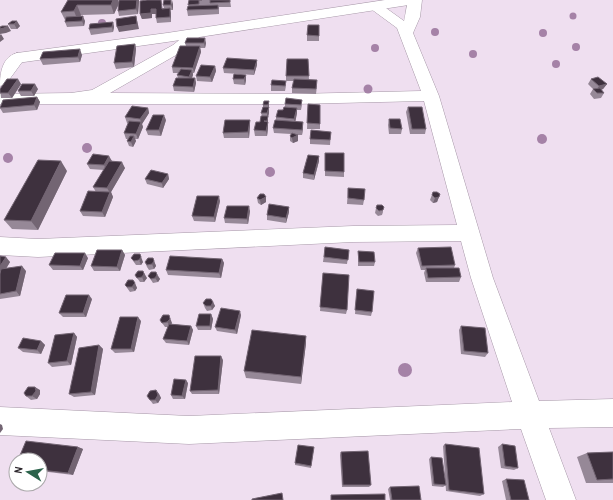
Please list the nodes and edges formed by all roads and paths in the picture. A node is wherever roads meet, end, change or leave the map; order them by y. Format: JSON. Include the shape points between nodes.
{"nodes":[{"id":1,"x":415,"y":0,"type":"edge"},
{"id":2,"x":374,"y":6,"type":"junction"},
{"id":3,"x":406,"y":32,"type":"junction"},
{"id":4,"x":197,"y":33,"type":"junction"},
{"id":5,"x":17,"y":58,"type":"junction"},
{"id":6,"x":0,"y":59,"type":"edge"},
{"id":7,"x":0,"y":81,"type":"edge"},
{"id":8,"x":431,"y":96,"type":"junction"},
{"id":9,"x":71,"y":98,"type":"junction"},
{"id":10,"x":0,"y":99,"type":"edge"},
{"id":11,"x":470,"y":233,"type":"junction"},
{"id":12,"x":0,"y":246,"type":"edge"},
{"id":13,"x":613,"y":413,"type":"edge"},
{"id":14,"x":530,"y":415,"type":"junction"},
{"id":15,"x":0,"y":421,"type":"edge"},
{"id":16,"x":561,"y":500,"type":"edge"}],
"edges":[{"from":1,"to":2,"type":"street"},
{"from":1,"to":3,"type":"street","via":[[413,17]]},
{"from":2,"to":3,"type":"street","via":[[403,26]]},
{"from":2,"to":4,"type":"street"},
{"from":3,"to":8,"type":"street"},
{"from":4,"to":5,"type":"street"},
{"from":4,"to":9,"type":"street","via":[[178,48],[96,94]]},
{"from":5,"to":6,"type":"street"},
{"from":5,"to":7,"type":"street"},
{"from":8,"to":9,"type":"street","via":[[295,99]]},
{"from":8,"to":11,"type":"street"},
{"from":9,"to":10,"type":"street"},
{"from":11,"to":12,"type":"street","via":[[352,234],[38,248]]},
{"from":11,"to":14,"type":"street","via":[[482,278]]},
{"from":13,"to":14,"type":"street"},
{"from":14,"to":15,"type":"street","via":[[189,430]]},
{"from":14,"to":16,"type":"street"}]}
